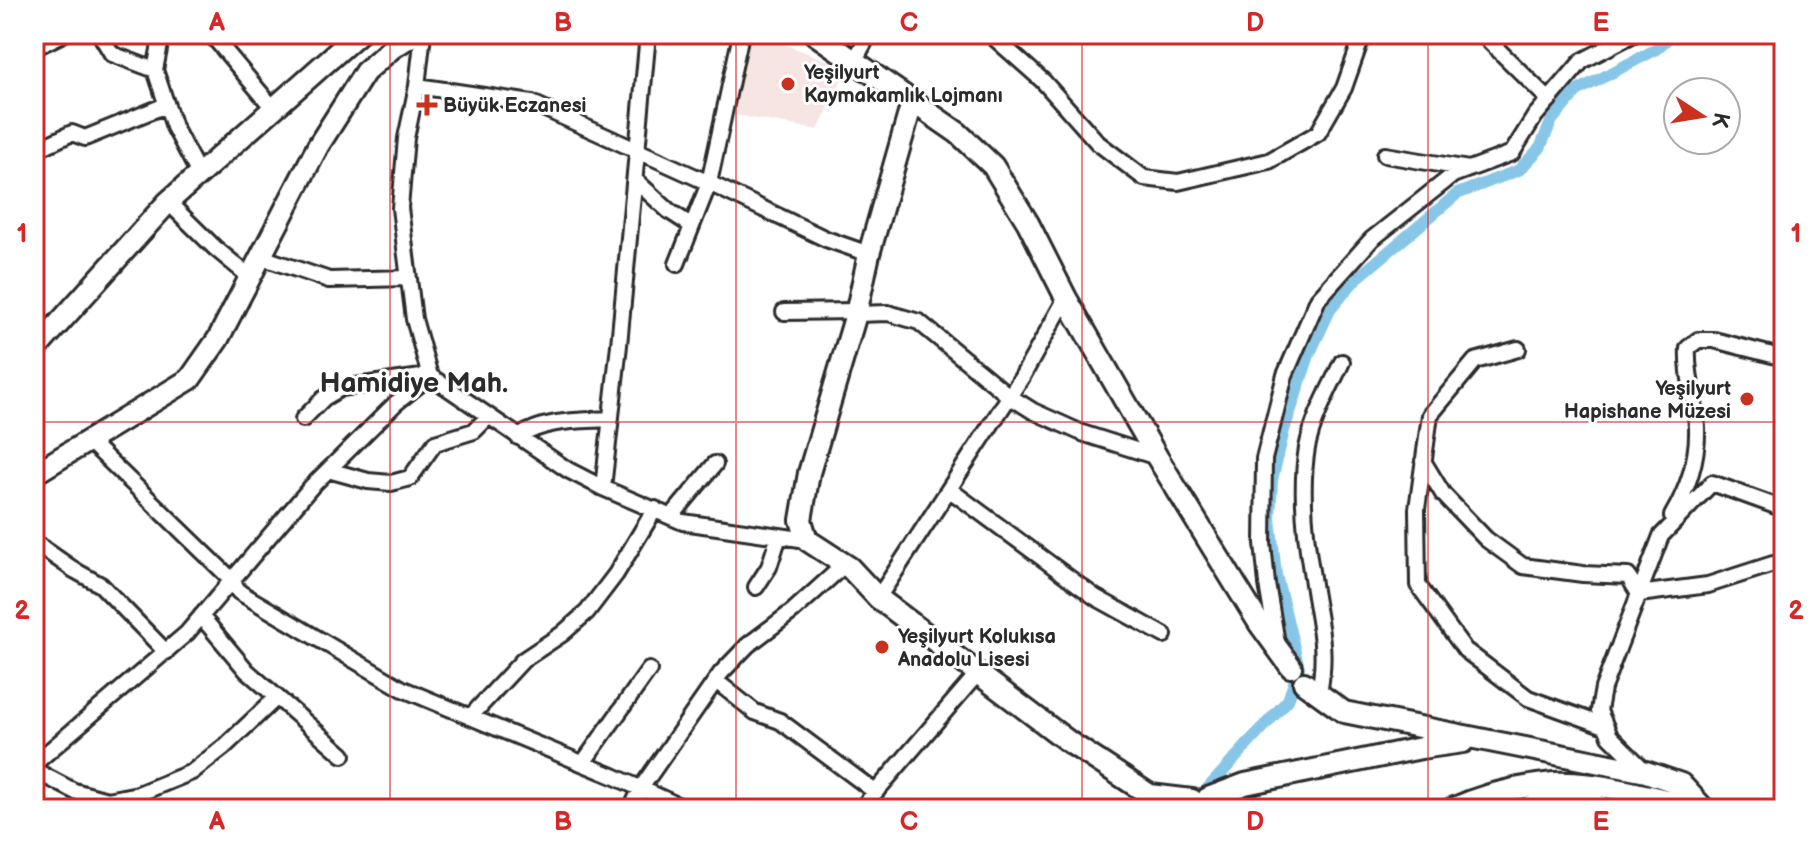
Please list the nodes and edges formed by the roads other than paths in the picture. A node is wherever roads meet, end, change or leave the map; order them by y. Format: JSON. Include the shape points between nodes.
{"nodes":[{"id":1,"x":63,"y":34,"type":"edge"},
{"id":2,"x":100,"y":34,"type":"edge"},
{"id":3,"x":162,"y":34,"type":"edge"},
{"id":4,"x":211,"y":34,"type":"edge"},
{"id":5,"x":358,"y":34,"type":"edge"},
{"id":6,"x":372,"y":34,"type":"edge"},
{"id":7,"x":414,"y":34,"type":"edge"},
{"id":8,"x":423,"y":34,"type":"edge"},
{"id":9,"x":648,"y":34,"type":"edge"},
{"id":10,"x":741,"y":34,"type":"edge"},
{"id":11,"x":815,"y":34,"type":"edge"},
{"id":12,"x":869,"y":34,"type":"edge"},
{"id":13,"x":1363,"y":34,"type":"edge"},
{"id":14,"x":1482,"y":34,"type":"edge"},
{"id":15,"x":1634,"y":34,"type":"edge"},
{"id":16,"x":1000,"y":37,"type":"edge"},
{"id":17,"x":34,"y":48,"type":"edge"},
{"id":18,"x":392,"y":48,"type":"junction"},
{"id":19,"x":855,"y":60,"type":"junction"},
{"id":20,"x":155,"y":70,"type":"junction"},
{"id":21,"x":417,"y":86,"type":"junction"},
{"id":22,"x":1549,"y":100,"type":"junction"},
{"id":23,"x":912,"y":103,"type":"junction"},
{"id":24,"x":166,"y":105,"type":"junction"},
{"id":25,"x":273,"y":108,"type":"junction"},
{"id":26,"x":34,"y":151,"type":"edge"},
{"id":27,"x":638,"y":151,"type":"junction"},
{"id":28,"x":1385,"y":155,"type":"dead end"},
{"id":29,"x":1470,"y":169,"type":"junction"},
{"id":30,"x":199,"y":174,"type":"junction"},
{"id":31,"x":635,"y":180,"type":"junction"},
{"id":32,"x":709,"y":183,"type":"junction"},
{"id":33,"x":168,"y":202,"type":"junction"},
{"id":34,"x":692,"y":226,"type":"junction"},
{"id":35,"x":869,"y":254,"type":"junction"},
{"id":36,"x":261,"y":257,"type":"junction"},
{"id":37,"x":677,"y":264,"type":"dead end"},
{"id":38,"x":250,"y":277,"type":"junction"},
{"id":39,"x":409,"y":278,"type":"junction"},
{"id":40,"x":1066,"y":298,"type":"junction"},
{"id":41,"x":784,"y":312,"type":"dead end"},
{"id":42,"x":857,"y":312,"type":"junction"},
{"id":43,"x":1518,"y":349,"type":"dead end"},
{"id":44,"x":34,"y":350,"type":"edge"},
{"id":45,"x":1784,"y":358,"type":"edge"},
{"id":46,"x":1342,"y":362,"type":"dead end"},
{"id":47,"x":430,"y":376,"type":"junction"},
{"id":48,"x":1009,"y":396,"type":"junction"},
{"id":49,"x":488,"y":417,"type":"junction"},
{"id":50,"x":303,"y":419,"type":"dead end"},
{"id":51,"x":611,"y":419,"type":"junction"},
{"id":52,"x":518,"y":437,"type":"junction"},
{"id":53,"x":89,"y":441,"type":"junction"},
{"id":54,"x":65,"y":455,"type":"junction"},
{"id":55,"x":1157,"y":457,"type":"junction"},
{"id":56,"x":1423,"y":461,"type":"junction"},
{"id":57,"x":715,"y":464,"type":"dead end"},
{"id":58,"x":328,"y":470,"type":"junction"},
{"id":59,"x":34,"y":474,"type":"edge"},
{"id":60,"x":34,"y":481,"type":"edge"},
{"id":61,"x":603,"y":488,"type":"junction"},
{"id":62,"x":950,"y":490,"type":"junction"},
{"id":63,"x":655,"y":509,"type":"junction"},
{"id":64,"x":1784,"y":509,"type":"edge"},
{"id":65,"x":671,"y":517,"type":"junction"},
{"id":66,"x":779,"y":536,"type":"junction"},
{"id":67,"x":1661,"y":536,"type":"junction"},
{"id":68,"x":807,"y":540,"type":"junction"},
{"id":69,"x":34,"y":542,"type":"edge"},
{"id":70,"x":1773,"y":564,"type":"dead end"},
{"id":71,"x":844,"y":565,"type":"junction"},
{"id":72,"x":232,"y":580,"type":"junction"},
{"id":73,"x":756,"y":587,"type":"dead end"},
{"id":74,"x":1639,"y":594,"type":"junction"},
{"id":75,"x":878,"y":598,"type":"junction"},
{"id":76,"x":201,"y":616,"type":"junction"},
{"id":77,"x":1164,"y":635,"type":"dead end"},
{"id":78,"x":1278,"y":650,"type":"junction"},
{"id":79,"x":166,"y":652,"type":"junction"},
{"id":80,"x":649,"y":670,"type":"dead end"},
{"id":81,"x":978,"y":673,"type":"junction"},
{"id":82,"x":716,"y":681,"type":"junction"},
{"id":83,"x":1305,"y":681,"type":"junction"},
{"id":84,"x":276,"y":698,"type":"junction"},
{"id":85,"x":470,"y":717,"type":"junction"},
{"id":86,"x":1605,"y":726,"type":"junction"},
{"id":87,"x":1479,"y":740,"type":"junction"},
{"id":88,"x":343,"y":755,"type":"dead end"},
{"id":89,"x":583,"y":763,"type":"junction"},
{"id":90,"x":34,"y":764,"type":"edge"},
{"id":91,"x":34,"y":770,"type":"edge"},
{"id":92,"x":1646,"y":772,"type":"junction"},
{"id":93,"x":641,"y":788,"type":"junction"},
{"id":94,"x":874,"y":791,"type":"junction"},
{"id":95,"x":1193,"y":802,"type":"edge"},
{"id":96,"x":122,"y":803,"type":"edge"},
{"id":97,"x":1690,"y":808,"type":"edge"},
{"id":98,"x":631,"y":809,"type":"edge"},
{"id":99,"x":686,"y":809,"type":"edge"},
{"id":100,"x":861,"y":809,"type":"edge"},
{"id":101,"x":1452,"y":809,"type":"edge"},
{"id":102,"x":1515,"y":809,"type":"edge"},
{"id":103,"x":1617,"y":809,"type":"edge"}],
"edges":[{"from":1,"to":17,"type":"street"},
{"from":2,"to":20,"type":"street","via":[[112,54]]},
{"from":3,"to":20,"type":"street"},
{"from":4,"to":25,"type":"street"},
{"from":5,"to":25,"type":"main road"},
{"from":6,"to":18,"type":"main road","via":[[379,45]]},
{"from":7,"to":18,"type":"main road"},
{"from":8,"to":21,"type":"street"},
{"from":9,"to":27,"type":"street"},
{"from":10,"to":32,"type":"street"},
{"from":11,"to":19,"type":"main road"},
{"from":12,"to":19,"type":"street"},
{"from":13,"to":16,"type":"street","via":[[1344,88],[1318,133],[1269,161],[1178,182],[1144,178],[1098,143]]},
{"from":14,"to":22,"type":"street"},
{"from":15,"to":22,"type":"street","via":[[1582,61]]},
{"from":18,"to":36,"type":"main road","via":[[365,72],[318,146]]},
{"from":19,"to":23,"type":"main road"},
{"from":20,"to":24,"type":"street"},
{"from":21,"to":27,"type":"street","via":[[532,103]]},
{"from":21,"to":39,"type":"street","via":[[400,208]]},
{"from":22,"to":29,"type":"street","via":[[1512,153]]},
{"from":23,"to":35,"type":"main road"},
{"from":23,"to":40,"type":"main road","via":[[958,133],[993,166]]},
{"from":24,"to":26,"type":"street","via":[[85,138],[72,133]]},
{"from":24,"to":30,"type":"street"},
{"from":25,"to":30,"type":"main road"},
{"from":27,"to":31,"type":"street"},
{"from":27,"to":32,"type":"street"},
{"from":28,"to":29,"type":"street"},
{"from":29,"to":78,"type":"street","via":[[1453,175],[1372,239],[1318,299],[1285,375],[1264,459],[1263,543]]},
{"from":30,"to":33,"type":"main road"},
{"from":31,"to":34,"type":"street"},
{"from":31,"to":51,"type":"street"},
{"from":32,"to":34,"type":"street"},
{"from":32,"to":35,"type":"street"},
{"from":33,"to":38,"type":"street"},
{"from":33,"to":44,"type":"main road"},
{"from":34,"to":37,"type":"street"},
{"from":35,"to":42,"type":"main road"},
{"from":36,"to":38,"type":"main road"},
{"from":36,"to":39,"type":"street","via":[[329,280]]},
{"from":38,"to":53,"type":"main road","via":[[190,379]]},
{"from":39,"to":47,"type":"street"},
{"from":40,"to":48,"type":"street"},
{"from":40,"to":55,"type":"main road"},
{"from":41,"to":42,"type":"street"},
{"from":42,"to":48,"type":"street","via":[[919,322]]},
{"from":42,"to":68,"type":"main road","via":[[809,473],[801,520]]},
{"from":43,"to":56,"type":"street","via":[[1475,361],[1430,415]]},
{"from":45,"to":67,"type":"street","via":[[1714,340],[1698,340],[1688,348],[1697,428],[1694,461],[1684,496]]},
{"from":46,"to":83,"type":"street","via":[[1307,448],[1308,551],[1325,649]]},
{"from":47,"to":49,"type":"street"},
{"from":47,"to":50,"type":"street","via":[[341,388]]},
{"from":47,"to":58,"type":"street"},
{"from":48,"to":55,"type":"street","via":[[1082,433]]},
{"from":48,"to":62,"type":"street"},
{"from":49,"to":52,"type":"street"},
{"from":49,"to":58,"type":"street","via":[[474,431],[435,443],[410,478],[368,481]]},
{"from":51,"to":52,"type":"street","via":[[550,423]]},
{"from":51,"to":61,"type":"street"},
{"from":52,"to":61,"type":"street"},
{"from":53,"to":54,"type":"main road"},
{"from":53,"to":72,"type":"street"},
{"from":54,"to":59,"type":"main road"},
{"from":54,"to":60,"type":"street"},
{"from":55,"to":78,"type":"main road"},
{"from":56,"to":74,"type":"street","via":[[1443,494],[1475,528],[1523,566],[1628,576]]},
{"from":56,"to":86,"type":"street","via":[[1417,509],[1418,585],[1465,650],[1528,698]]},
{"from":57,"to":65,"type":"street"},
{"from":58,"to":72,"type":"street"},
{"from":61,"to":63,"type":"street"},
{"from":62,"to":75,"type":"street"},
{"from":62,"to":77,"type":"street","via":[[1095,597]]},
{"from":63,"to":65,"type":"street"},
{"from":63,"to":85,"type":"street","via":[[587,612],[523,660]]},
{"from":64,"to":67,"type":"street","via":[[1712,483]]},
{"from":65,"to":66,"type":"street"},
{"from":66,"to":68,"type":"street"},
{"from":66,"to":73,"type":"street"},
{"from":67,"to":74,"type":"street"},
{"from":68,"to":71,"type":"main road"},
{"from":69,"to":79,"type":"street","via":[[101,585]]},
{"from":70,"to":74,"type":"street","via":[[1708,585]]},
{"from":71,"to":75,"type":"main road"},
{"from":71,"to":82,"type":"street","via":[[748,645]]},
{"from":72,"to":76,"type":"street"},
{"from":72,"to":85,"type":"street","via":[[239,592],[403,689]]},
{"from":74,"to":86,"type":"street","via":[[1603,688],[1599,711]]},
{"from":75,"to":81,"type":"main road"},
{"from":76,"to":79,"type":"street"},
{"from":76,"to":84,"type":"street"},
{"from":78,"to":83,"type":"main road"},
{"from":79,"to":90,"type":"street"},
{"from":80,"to":89,"type":"street"},
{"from":81,"to":94,"type":"street"},
{"from":81,"to":95,"type":"main road","via":[[1150,795]]},
{"from":82,"to":93,"type":"street"},
{"from":82,"to":94,"type":"street"},
{"from":83,"to":87,"type":"main road","via":[[1344,712]]},
{"from":84,"to":88,"type":"street"},
{"from":84,"to":96,"type":"street","via":[[192,772]]},
{"from":85,"to":89,"type":"street"},
{"from":86,"to":92,"type":"street"},
{"from":87,"to":92,"type":"main road"},
{"from":87,"to":95,"type":"main road","via":[[1245,784]]},
{"from":89,"to":93,"type":"street"},
{"from":91,"to":96,"type":"street","via":[[74,791]]},
{"from":92,"to":97,"type":"main road","via":[[1681,784]]},
{"from":93,"to":98,"type":"street"},
{"from":93,"to":99,"type":"street"},
{"from":94,"to":100,"type":"street"},
{"from":97,"to":101,"type":"main road","via":[[1555,783]]},
{"from":102,"to":103,"type":"street","via":[[1577,796]]}]}
